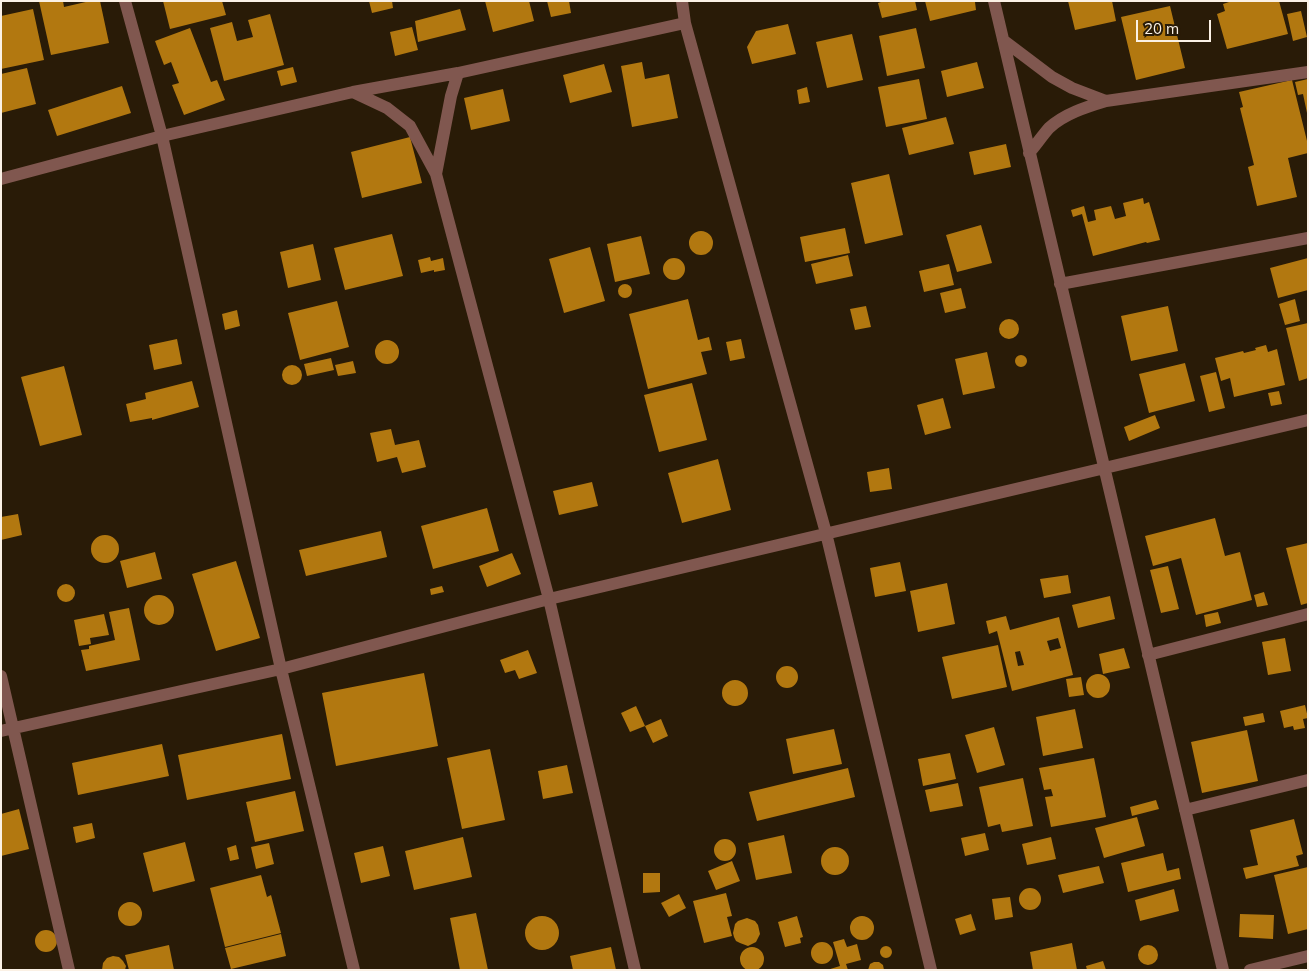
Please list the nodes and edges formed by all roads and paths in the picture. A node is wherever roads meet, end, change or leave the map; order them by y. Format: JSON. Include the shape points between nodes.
{"nodes":[{"id":1,"x":126,"y":1,"type":"edge"},
{"id":2,"x":682,"y":1,"type":"edge"},
{"id":3,"x":994,"y":1,"type":"edge"},
{"id":4,"x":685,"y":23,"type":"junction"},
{"id":5,"x":1002,"y":40,"type":"junction"},
{"id":6,"x":1308,"y":72,"type":"edge"},
{"id":7,"x":458,"y":73,"type":"junction"},
{"id":8,"x":353,"y":92,"type":"junction"},
{"id":9,"x":1106,"y":101,"type":"junction"},
{"id":10,"x":162,"y":136,"type":"junction"},
{"id":11,"x":1029,"y":153,"type":"junction"},
{"id":12,"x":436,"y":174,"type":"junction"},
{"id":13,"x":1,"y":179,"type":"edge"},
{"id":14,"x":1308,"y":238,"type":"edge"},
{"id":15,"x":1060,"y":284,"type":"junction"},
{"id":16,"x":1308,"y":420,"type":"edge"},
{"id":17,"x":1103,"y":468,"type":"junction"},
{"id":18,"x":826,"y":533,"type":"junction"},
{"id":19,"x":549,"y":599,"type":"junction"},
{"id":20,"x":1308,"y":614,"type":"edge"},
{"id":21,"x":1148,"y":655,"type":"junction"},
{"id":22,"x":281,"y":669,"type":"junction"},
{"id":23,"x":1,"y":676,"type":"edge"},
{"id":24,"x":7,"y":730,"type":"edge"},
{"id":25,"x":1308,"y":780,"type":"edge"},
{"id":26,"x":1184,"y":810,"type":"junction"},
{"id":27,"x":1308,"y":956,"type":"edge"},
{"id":28,"x":69,"y":970,"type":"edge"},
{"id":29,"x":354,"y":970,"type":"edge"},
{"id":30,"x":635,"y":970,"type":"edge"},
{"id":31,"x":931,"y":970,"type":"edge"},
{"id":32,"x":1223,"y":970,"type":"edge"},
{"id":33,"x":1250,"y":970,"type":"edge"}],
"edges":[{"from":1,"to":10,"type":"street"},
{"from":2,"to":4,"type":"street"},
{"from":3,"to":5,"type":"street"},
{"from":4,"to":7,"type":"street"},
{"from":4,"to":18,"type":"street"},
{"from":5,"to":9,"type":"street","via":[[1052,77]]},
{"from":5,"to":11,"type":"street"},
{"from":6,"to":9,"type":"street"},
{"from":7,"to":8,"type":"street"},
{"from":7,"to":12,"type":"street"},
{"from":8,"to":10,"type":"street"},
{"from":8,"to":12,"type":"street","via":[[387,108],[410,126]]},
{"from":9,"to":11,"type":"street","via":[[1061,119]]},
{"from":10,"to":13,"type":"street"},
{"from":10,"to":22,"type":"street"},
{"from":11,"to":15,"type":"street"},
{"from":12,"to":19,"type":"street"},
{"from":14,"to":15,"type":"street"},
{"from":15,"to":17,"type":"street"},
{"from":16,"to":17,"type":"street"},
{"from":17,"to":18,"type":"street"},
{"from":17,"to":21,"type":"street"},
{"from":18,"to":19,"type":"street"},
{"from":18,"to":31,"type":"street"},
{"from":19,"to":22,"type":"street"},
{"from":19,"to":30,"type":"street"},
{"from":20,"to":21,"type":"street"},
{"from":21,"to":26,"type":"street"},
{"from":22,"to":24,"type":"street"},
{"from":22,"to":29,"type":"street"},
{"from":23,"to":24,"type":"street"},
{"from":24,"to":28,"type":"street"},
{"from":25,"to":26,"type":"street"},
{"from":26,"to":32,"type":"street"},
{"from":27,"to":33,"type":"street"}]}
